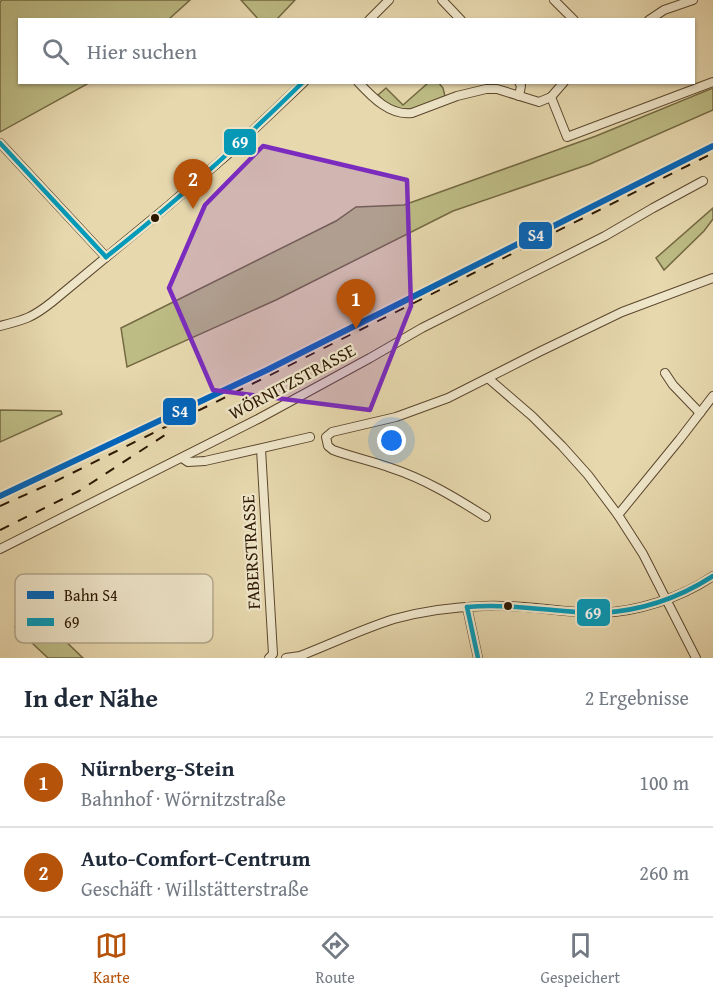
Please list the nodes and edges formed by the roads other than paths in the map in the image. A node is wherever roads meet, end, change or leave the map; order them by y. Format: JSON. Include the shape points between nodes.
{"nodes":[{"id":1,"x":389,"y":0,"type":"edge"},
{"id":2,"x":442,"y":0,"type":"edge"},
{"id":3,"x":554,"y":0,"type":"edge"},
{"id":4,"x":693,"y":0,"type":"edge"},
{"id":5,"x":371,"y":18,"type":"edge"},
{"id":6,"x":459,"y":18,"type":"edge"},
{"id":7,"x":572,"y":18,"type":"edge"},
{"id":8,"x":652,"y":18,"type":"edge"},
{"id":9,"x":713,"y":82,"type":"edge"},
{"id":10,"x":302,"y":84,"type":"edge"},
{"id":11,"x":360,"y":84,"type":"edge"},
{"id":12,"x":520,"y":84,"type":"edge"},
{"id":13,"x":562,"y":84,"type":"edge"},
{"id":14,"x":519,"y":96,"type":"junction"},
{"id":15,"x":551,"y":97,"type":"junction"},
{"id":16,"x":0,"y":143,"type":"edge"},
{"id":17,"x":703,"y":181,"type":"dead end"},
{"id":18,"x":106,"y":257,"type":"junction"},
{"id":19,"x":713,"y":278,"type":"edge"},
{"id":20,"x":0,"y":326,"type":"edge"},
{"id":21,"x":665,"y":373,"type":"dead end"},
{"id":22,"x":489,"y":379,"type":"junction"},
{"id":23,"x":713,"y":396,"type":"edge"},
{"id":24,"x":700,"y":413,"type":"junction"},
{"id":25,"x":310,"y":437,"type":"dead end"},
{"id":26,"x":261,"y":449,"type":"junction"},
{"id":27,"x":182,"y":458,"type":"junction"},
{"id":28,"x":618,"y":515,"type":"junction"},
{"id":29,"x":486,"y":517,"type":"dead end"},
{"id":30,"x":0,"y":549,"type":"edge"},
{"id":31,"x":713,"y":576,"type":"edge"},
{"id":32,"x":666,"y":600,"type":"junction"},
{"id":33,"x":467,"y":607,"type":"junction"},
{"id":34,"x":271,"y":656,"type":"edge"},
{"id":35,"x":286,"y":658,"type":"edge"},
{"id":36,"x":478,"y":658,"type":"edge"},
{"id":37,"x":696,"y":658,"type":"edge"}],
"edges":[{"from":1,"to":5,"type":"street"},
{"from":2,"to":6,"type":"street"},
{"from":3,"to":7,"type":"street"},
{"from":4,"to":8,"type":"street"},
{"from":9,"to":15,"type":"street","via":[[567,137]]},
{"from":10,"to":18,"type":"street","via":[[224,158]]},
{"from":11,"to":14,"type":"street","via":[[385,107],[404,114],[486,88]]},
{"from":12,"to":14,"type":"street"},
{"from":13,"to":15,"type":"street"},
{"from":14,"to":15,"type":"street","via":[[539,102]]},
{"from":16,"to":18,"type":"street"},
{"from":17,"to":27,"type":"street","name":"WÖRNITZSTRASSE","via":[[604,236],[422,327]]},
{"from":18,"to":20,"type":"street","via":[[37,314]]},
{"from":19,"to":22,"type":"street","via":[[622,312]]},
{"from":21,"to":24,"type":"street"},
{"from":22,"to":28,"type":"street","via":[[562,446]]},
{"from":22,"to":29,"type":"street","via":[[423,408],[332,432],[326,437],[333,450],[420,480]]},
{"from":23,"to":24,"type":"street"},
{"from":24,"to":28,"type":"street"},
{"from":25,"to":26,"type":"street"},
{"from":26,"to":27,"type":"street","via":[[205,461],[188,462]]},
{"from":26,"to":34,"type":"street","name":"FABERSTRASSE"},
{"from":27,"to":30,"type":"street","name":"WÖRNITZSTRASSE"},
{"from":28,"to":32,"type":"street","via":[[644,554]]},
{"from":31,"to":32,"type":"street"},
{"from":32,"to":33,"type":"street","via":[[600,613],[515,606]]},
{"from":32,"to":37,"type":"street"},
{"from":33,"to":35,"type":"street","via":[[392,620]]},
{"from":33,"to":36,"type":"street"}]}
